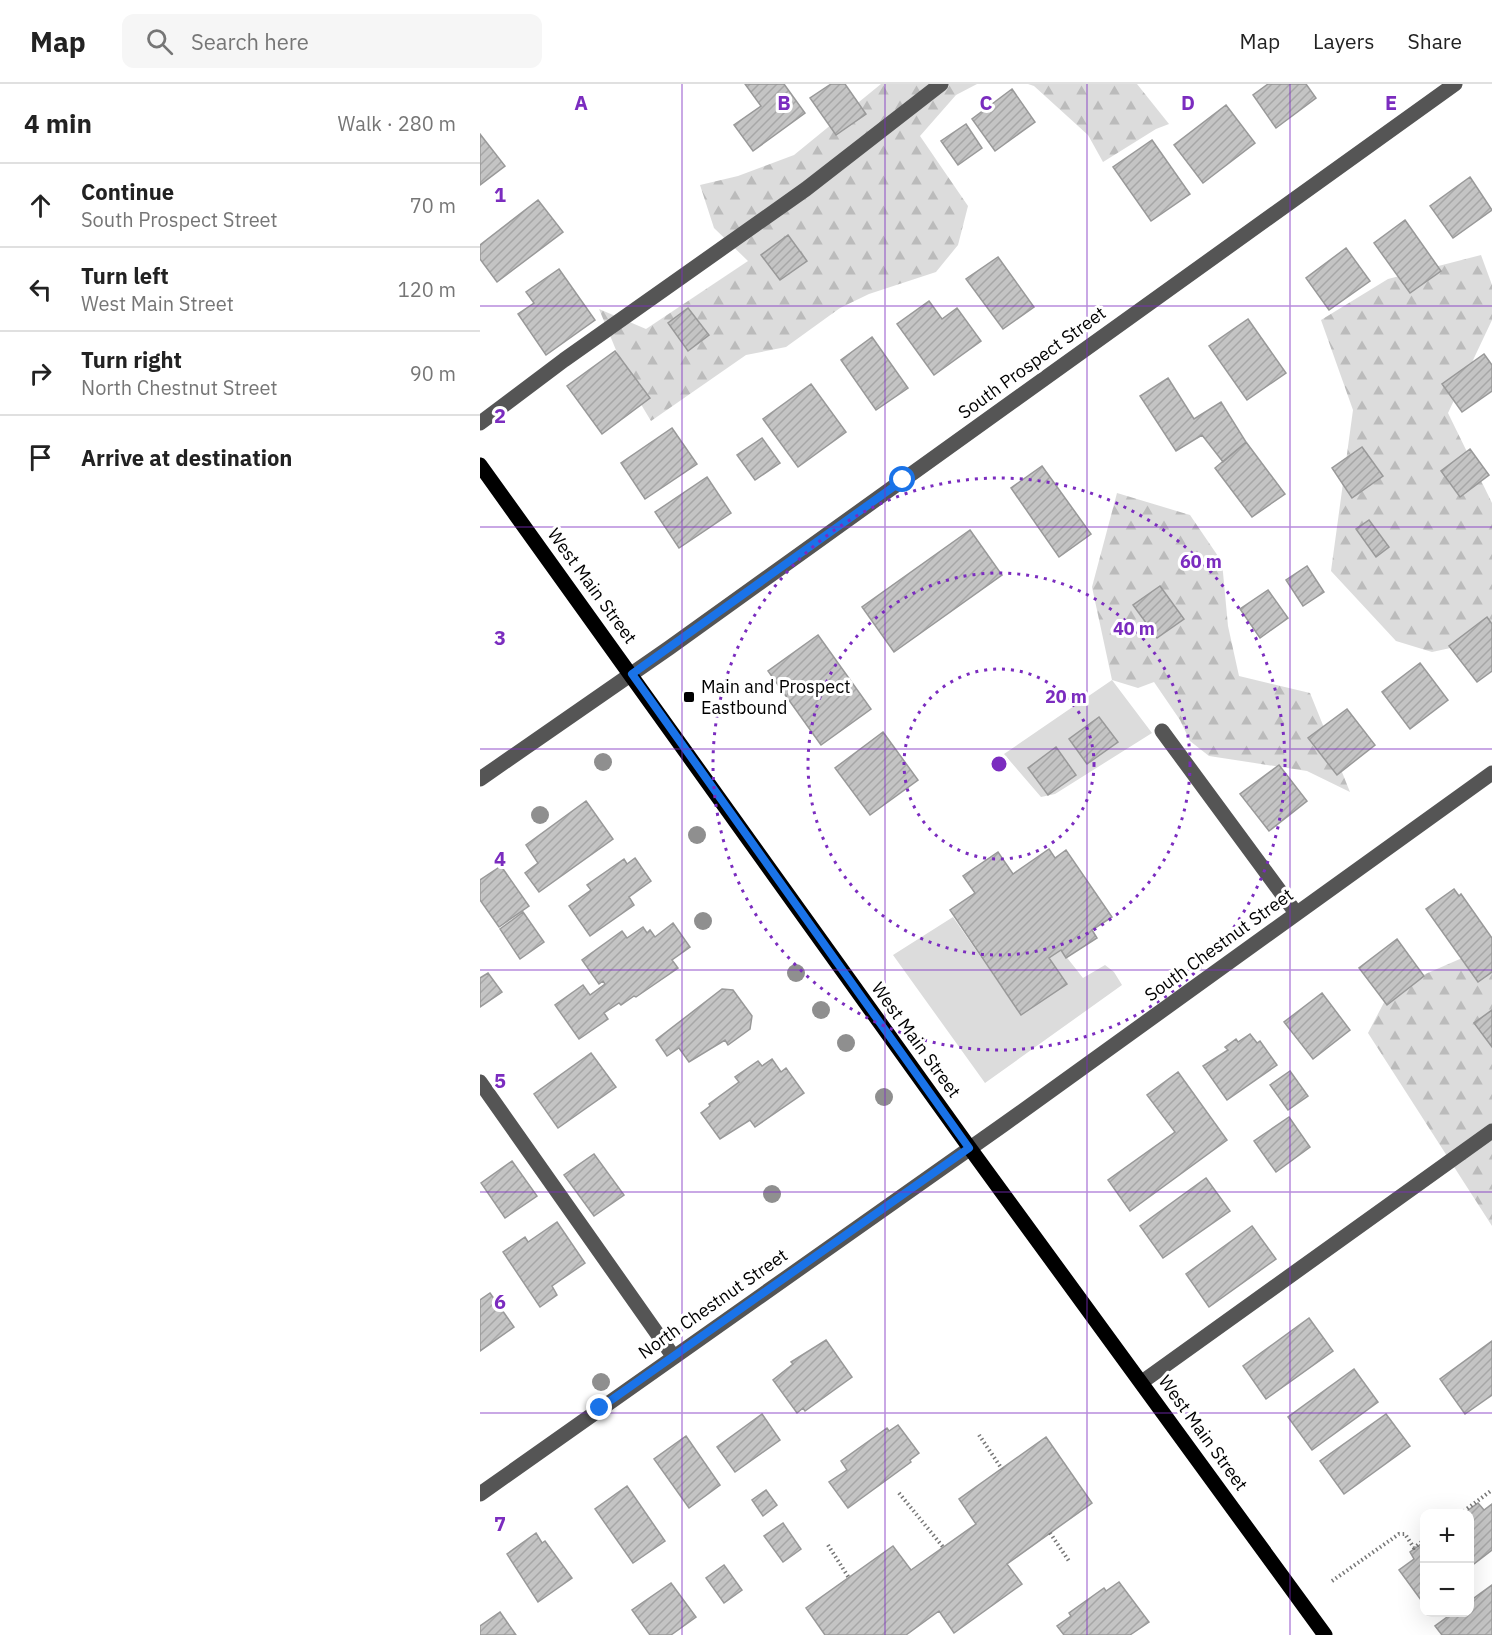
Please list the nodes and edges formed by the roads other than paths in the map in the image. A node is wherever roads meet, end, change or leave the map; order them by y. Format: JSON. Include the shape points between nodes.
{"nodes":[{"id":1,"x":941,"y":84,"type":"edge"},
{"id":2,"x":1455,"y":84,"type":"edge"},
{"id":3,"x":480,"y":423,"type":"edge"},
{"id":4,"x":480,"y":465,"type":"edge"},
{"id":5,"x":632,"y":674,"type":"junction"},
{"id":6,"x":1162,"y":731,"type":"dead end"},
{"id":7,"x":1492,"y":773,"type":"edge"},
{"id":8,"x":480,"y":779,"type":"edge"},
{"id":9,"x":1296,"y":913,"type":"junction"},
{"id":10,"x":480,"y":1082,"type":"edge"},
{"id":11,"x":1492,"y":1131,"type":"edge"},
{"id":12,"x":969,"y":1148,"type":"junction"},
{"id":13,"x":673,"y":1356,"type":"junction"},
{"id":14,"x":1142,"y":1382,"type":"junction"},
{"id":15,"x":480,"y":1494,"type":"edge"},
{"id":16,"x":1325,"y":1635,"type":"edge"}],
"edges":[{"from":1,"to":3,"type":"street","via":[[806,189]]},
{"from":2,"to":5,"type":"street","name":"South Prospect Street"},
{"from":4,"to":5,"type":"main road","name":"West Main Street"},
{"from":5,"to":8,"type":"street","name":"South Prospect Street"},
{"from":5,"to":12,"type":"main road","name":"West Main Street"},
{"from":6,"to":9,"type":"street"},
{"from":7,"to":9,"type":"street","name":"South Chestnut Street"},
{"from":9,"to":12,"type":"street","name":"South Chestnut Street"},
{"from":10,"to":13,"type":"street"},
{"from":11,"to":14,"type":"street"},
{"from":12,"to":13,"type":"street","name":"North Chestnut Street"},
{"from":12,"to":14,"type":"main road","name":"West Main Street"},
{"from":13,"to":15,"type":"street","name":"North Chestnut Street"},
{"from":14,"to":16,"type":"main road","name":"West Main Street"}]}
